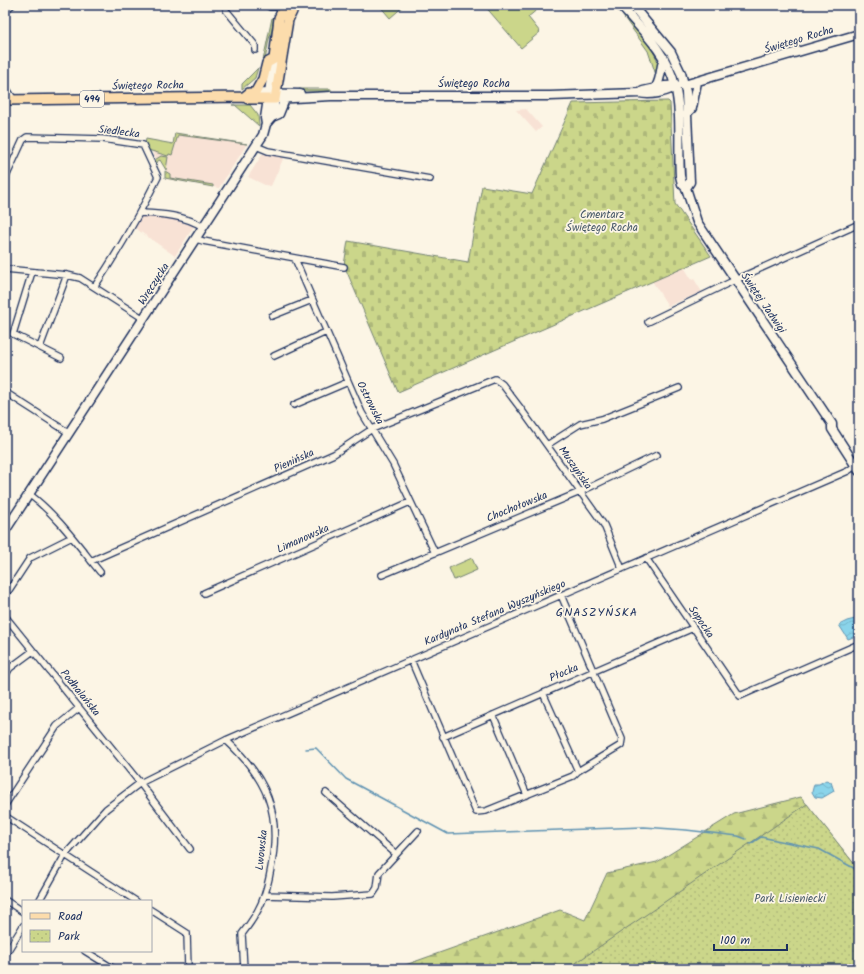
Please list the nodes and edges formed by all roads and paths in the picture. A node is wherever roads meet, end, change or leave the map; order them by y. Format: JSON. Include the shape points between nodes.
{"nodes":[{"id":1,"x":12,"y":5,"type":"edge"},
{"id":2,"x":226,"y":5,"type":"edge"},
{"id":3,"x":267,"y":5,"type":"edge"},
{"id":4,"x":620,"y":5,"type":"edge"},
{"id":5,"x":632,"y":5,"type":"edge"},
{"id":6,"x":287,"y":6,"type":"edge"},
{"id":7,"x":5,"y":11,"type":"edge"},
{"id":8,"x":859,"y":34,"type":"edge"},
{"id":9,"x":255,"y":50,"type":"dead end"},
{"id":10,"x":664,"y":58,"type":"junction"},
{"id":11,"x":274,"y":59,"type":"junction"},
{"id":12,"x":697,"y":82,"type":"junction"},
{"id":13,"x":684,"y":85,"type":"junction"},
{"id":14,"x":5,"y":86,"type":"edge"},
{"id":15,"x":656,"y":87,"type":"junction"},
{"id":16,"x":676,"y":87,"type":"junction"},
{"id":17,"x":255,"y":93,"type":"junction"},
{"id":18,"x":639,"y":93,"type":"junction"},
{"id":19,"x":272,"y":96,"type":"junction"},
{"id":20,"x":310,"y":96,"type":"junction"},
{"id":21,"x":244,"y":97,"type":"junction"},
{"id":22,"x":285,"y":99,"type":"junction"},
{"id":23,"x":9,"y":100,"type":"edge"},
{"id":24,"x":686,"y":114,"type":"junction"},
{"id":25,"x":272,"y":117,"type":"junction"},
{"id":26,"x":266,"y":124,"type":"junction"},
{"id":27,"x":256,"y":146,"type":"junction"},
{"id":28,"x":5,"y":179,"type":"edge"},
{"id":29,"x":430,"y":179,"type":"dead end"},
{"id":30,"x":686,"y":188,"type":"junction"},
{"id":31,"x":140,"y":213,"type":"junction"},
{"id":32,"x":859,"y":224,"type":"edge"},
{"id":33,"x":204,"y":227,"type":"junction"},
{"id":34,"x":196,"y":239,"type":"junction"},
{"id":35,"x":295,"y":259,"type":"junction"},
{"id":36,"x":344,"y":267,"type":"dead end"},
{"id":37,"x":5,"y":269,"type":"edge"},
{"id":38,"x":32,"y":272,"type":"junction"},
{"id":39,"x":67,"y":275,"type":"junction"},
{"id":40,"x":735,"y":280,"type":"junction"},
{"id":41,"x":95,"y":286,"type":"junction"},
{"id":42,"x":312,"y":300,"type":"junction"},
{"id":43,"x":272,"y":316,"type":"dead end"},
{"id":44,"x":144,"y":319,"type":"junction"},
{"id":45,"x":648,"y":322,"type":"dead end"},
{"id":46,"x":326,"y":332,"type":"junction"},
{"id":47,"x":40,"y":347,"type":"junction"},
{"id":48,"x":274,"y":356,"type":"dead end"},
{"id":49,"x":61,"y":358,"type":"dead end"},
{"id":50,"x":348,"y":382,"type":"junction"},
{"id":51,"x":502,"y":384,"type":"joint"},
{"id":52,"x":679,"y":388,"type":"dead end"},
{"id":53,"x":5,"y":392,"type":"edge"},
{"id":54,"x":294,"y":405,"type":"dead end"},
{"id":55,"x":372,"y":429,"type":"junction"},
{"id":56,"x":70,"y":433,"type":"junction"},
{"id":57,"x":547,"y":445,"type":"junction"},
{"id":58,"x":657,"y":455,"type":"dead end"},
{"id":59,"x":858,"y":465,"type":"edge"},
{"id":60,"x":580,"y":492,"type":"junction"},
{"id":61,"x":29,"y":494,"type":"junction"},
{"id":62,"x":410,"y":502,"type":"junction"},
{"id":63,"x":5,"y":531,"type":"edge"},
{"id":64,"x":72,"y":537,"type":"junction"},
{"id":65,"x":435,"y":553,"type":"junction"},
{"id":66,"x":646,"y":558,"type":"junction"},
{"id":67,"x":91,"y":561,"type":"junction"},
{"id":68,"x":622,"y":569,"type":"junction"},
{"id":69,"x":100,"y":572,"type":"dead end"},
{"id":70,"x":382,"y":575,"type":"dead end"},
{"id":71,"x":9,"y":590,"type":"dead end"},
{"id":72,"x":204,"y":593,"type":"dead end"},
{"id":73,"x":561,"y":595,"type":"junction"},
{"id":74,"x":5,"y":616,"type":"edge"},
{"id":75,"x":693,"y":628,"type":"junction"},
{"id":76,"x":859,"y":644,"type":"edge"},
{"id":77,"x":33,"y":651,"type":"junction"},
{"id":78,"x":410,"y":660,"type":"junction"},
{"id":79,"x":593,"y":671,"type":"junction"},
{"id":80,"x":5,"y":676,"type":"edge"},
{"id":81,"x":543,"y":693,"type":"junction"},
{"id":82,"x":80,"y":708,"type":"junction"},
{"id":83,"x":493,"y":715,"type":"junction"},
{"id":84,"x":444,"y":737,"type":"junction"},
{"id":85,"x":226,"y":740,"type":"junction"},
{"id":86,"x":578,"y":771,"type":"junction"},
{"id":87,"x":140,"y":783,"type":"junction"},
{"id":88,"x":326,"y":793,"type":"dead end"},
{"id":89,"x":526,"y":795,"type":"junction"},
{"id":90,"x":5,"y":805,"type":"edge"},
{"id":91,"x":5,"y":816,"type":"edge"},
{"id":92,"x":418,"y":831,"type":"dead end"},
{"id":93,"x":190,"y":849,"type":"dead end"},
{"id":94,"x":396,"y":854,"type":"junction"},
{"id":95,"x":65,"y":855,"type":"junction"},
{"id":96,"x":265,"y":895,"type":"junction"},
{"id":97,"x":5,"y":900,"type":"edge"},
{"id":98,"x":40,"y":900,"type":"edge"},
{"id":99,"x":134,"y":900,"type":"edge"},
{"id":100,"x":22,"y":911,"type":"edge"},
{"id":101,"x":152,"y":911,"type":"edge"},
{"id":102,"x":22,"y":928,"type":"edge"},
{"id":103,"x":87,"y":952,"type":"edge"},
{"id":104,"x":5,"y":955,"type":"edge"},
{"id":105,"x":114,"y":969,"type":"edge"},
{"id":106,"x":188,"y":969,"type":"edge"},
{"id":107,"x":244,"y":969,"type":"edge"}],
"edges":[{"from":1,"to":7,"type":"street"},
{"from":2,"to":9,"type":"street","via":[[226,10],[255,45]]},
{"from":3,"to":6,"type":"street"},
{"from":4,"to":10,"type":"main road","name":"Świętej Jadwigi"},
{"from":5,"to":13,"type":"main road","name":"Świętej Jadwigi","via":[[671,52]]},
{"from":6,"to":11,"type":"main road","via":[[280,18]]},
{"from":6,"to":19,"type":"main road","via":[[288,20]]},
{"from":8,"to":12,"type":"main road","name":"Świętego Rocha"},
{"from":10,"to":15,"type":"main road","via":[[661,80]]},
{"from":10,"to":16,"type":"main road","name":"Świętej Jadwigi"},
{"from":11,"to":17,"type":"main road","via":[[267,64],[263,79]]},
{"from":11,"to":19,"type":"main road"},
{"from":12,"to":13,"type":"main road","name":"Świętego Rocha"},
{"from":12,"to":24,"type":"main road","via":[[692,108]]},
{"from":13,"to":16,"type":"main road","name":"Świętego Rocha"},
{"from":13,"to":24,"type":"main road","name":"Świętej Jadwigi"},
{"from":14,"to":23,"type":"street"},
{"from":15,"to":16,"type":"main road","name":"Świętego Rocha"},
{"from":15,"to":18,"type":"main road","name":"Świętego Rocha"},
{"from":16,"to":18,"type":"main road","name":"Świętego Rocha","via":[[662,93]]},
{"from":16,"to":30,"type":"main road","name":"Świętej Jadwigi","via":[[680,176]]},
{"from":17,"to":19,"type":"main road","name":"Świętego Rocha","number":"494"},
{"from":17,"to":21,"type":"main road","name":"Świętego Rocha","number":"494","via":[[249,93]]},
{"from":18,"to":20,"type":"main road","name":"Świętego Rocha","via":[[550,96]]},
{"from":19,"to":20,"type":"main road","name":"Świętego Rocha"},
{"from":19,"to":21,"type":"main road","name":"Świętego Rocha","number":"494","via":[[248,99]]},
{"from":19,"to":22,"type":"main road","name":"Świętego Rocha"},
{"from":19,"to":25,"type":"main road"},
{"from":19,"to":26,"type":"main road","name":"Wręczycka","via":[[265,118]]},
{"from":20,"to":22,"type":"main road","name":"Świętego Rocha","via":[[306,99]]},
{"from":21,"to":23,"type":"main road","name":"Świętego Rocha","number":"494"},
{"from":22,"to":25,"type":"main road","via":[[278,114]]},
{"from":24,"to":30,"type":"main road","name":"Świętej Jadwigi","via":[[690,182]]},
{"from":25,"to":26,"type":"main road","name":"Wręczycka"},
{"from":26,"to":27,"type":"main road","name":"Wręczycka"},
{"from":27,"to":29,"type":"street","via":[[268,151]]},
{"from":27,"to":33,"type":"main road","name":"Wręczycka"},
{"from":28,"to":31,"type":"street","name":"Siedlecka","via":[[27,136],[103,139],[144,145],[158,176]]},
{"from":30,"to":40,"type":"main road","name":"Świętej Jadwigi","via":[[697,222]]},
{"from":31,"to":33,"type":"street","via":[[164,214]]},
{"from":31,"to":41,"type":"street","name":"Siedlecka","via":[[116,256]]},
{"from":32,"to":40,"type":"street"},
{"from":33,"to":34,"type":"main road","name":"Wręczycka"},
{"from":34,"to":35,"type":"street"},
{"from":34,"to":44,"type":"main road","name":"Wręczycka"},
{"from":35,"to":36,"type":"street"},
{"from":35,"to":42,"type":"street","name":"Ostrowska"},
{"from":37,"to":38,"type":"street"},
{"from":38,"to":39,"type":"street"},
{"from":38,"to":47,"type":"street","via":[[13,334]]},
{"from":39,"to":41,"type":"street"},
{"from":39,"to":47,"type":"street"},
{"from":40,"to":45,"type":"street"},
{"from":40,"to":59,"type":"main road","name":"Świętej Jadwigi"},
{"from":41,"to":44,"type":"street"},
{"from":42,"to":43,"type":"street"},
{"from":42,"to":46,"type":"street","name":"Ostrowska"},
{"from":44,"to":56,"type":"main road","name":"Wręczycka"},
{"from":46,"to":48,"type":"street"},
{"from":46,"to":50,"type":"street","name":"Ostrowska"},
{"from":47,"to":49,"type":"street"},
{"from":50,"to":54,"type":"street"},
{"from":50,"to":55,"type":"street","name":"Ostrowska","via":[[362,414]]},
{"from":51,"to":55,"type":"street","name":"Pienińska","via":[[495,379],[485,382]]},
{"from":51,"to":57,"type":"street","name":"Muszyńska"},
{"from":52,"to":57,"type":"street","via":[[602,419],[580,424]]},
{"from":53,"to":56,"type":"street"},
{"from":55,"to":62,"type":"street","name":"Ostrowska","via":[[393,464]]},
{"from":55,"to":67,"type":"street","name":"Pienińska","via":[[334,454]]},
{"from":56,"to":61,"type":"main road","name":"Wręczycka"},
{"from":57,"to":60,"type":"street","name":"Muszyńska"},
{"from":58,"to":60,"type":"street","name":"Chochołowska"},
{"from":59,"to":66,"type":"street","name":"Kardynała Stefana Wyszyńskiego"},
{"from":60,"to":65,"type":"street","name":"Chochołowska"},
{"from":60,"to":68,"type":"street","name":"Muszyńska","via":[[604,526]]},
{"from":61,"to":63,"type":"main road","name":"Wręczycka"},
{"from":61,"to":64,"type":"street","via":[[45,506]]},
{"from":62,"to":65,"type":"street","name":"Ostrowska"},
{"from":62,"to":72,"type":"street","name":"Limanowska"},
{"from":64,"to":67,"type":"street"},
{"from":64,"to":71,"type":"street","via":[[30,558]]},
{"from":65,"to":70,"type":"street","name":"Chochołowska"},
{"from":66,"to":68,"type":"street","name":"Kardynała Stefana Wyszyńskiego"},
{"from":66,"to":75,"type":"street","name":"Sopocka"},
{"from":67,"to":69,"type":"street"},
{"from":68,"to":73,"type":"street","name":"Kardynała Stefana Wyszyńskiego"},
{"from":73,"to":78,"type":"street","name":"Kardynała Stefana Wyszyńskiego"},
{"from":73,"to":79,"type":"street"},
{"from":74,"to":77,"type":"street","name":"Podhalańska"},
{"from":75,"to":76,"type":"street","name":"Sopocka","via":[[740,696]]},
{"from":75,"to":79,"type":"street","name":"Płocka"},
{"from":77,"to":80,"type":"street","via":[[10,668]]},
{"from":77,"to":82,"type":"street","name":"Podhalańska"},
{"from":78,"to":84,"type":"street"},
{"from":78,"to":85,"type":"street","name":"Kardynała Stefana Wyszyńskiego"},
{"from":79,"to":81,"type":"street","name":"Płocka"},
{"from":79,"to":86,"type":"street","via":[[622,739],[621,745]]},
{"from":81,"to":83,"type":"street","name":"Płocka"},
{"from":81,"to":86,"type":"street"},
{"from":82,"to":87,"type":"street","name":"Podhalańska"},
{"from":82,"to":90,"type":"street","via":[[57,726]]},
{"from":83,"to":84,"type":"street","name":"Płocka"},
{"from":83,"to":89,"type":"street"},
{"from":84,"to":89,"type":"street","via":[[476,812],[486,811]]},
{"from":85,"to":87,"type":"street","name":"Kardynała Stefana Wyszyńskiego"},
{"from":85,"to":96,"type":"street","name":"Lwowska","via":[[246,761],[265,789],[274,814],[275,850]]},
{"from":86,"to":89,"type":"street","via":[[573,776]]},
{"from":87,"to":93,"type":"street","name":"Podhalańska"},
{"from":87,"to":95,"type":"street","name":"Kardynała Stefana Wyszyńskiego","via":[[106,809]]},
{"from":88,"to":94,"type":"street"},
{"from":91,"to":95,"type":"street"},
{"from":92,"to":94,"type":"street"},
{"from":94,"to":96,"type":"street","via":[[379,873],[377,888],[373,894],[332,897]]},
{"from":95,"to":98,"type":"street","name":"Kardynała Stefana Wyszyńskiego"},
{"from":95,"to":99,"type":"street"},
{"from":96,"to":107,"type":"street","name":"Lwowska","via":[[256,916],[242,934]]},
{"from":97,"to":100,"type":"street"},
{"from":101,"to":106,"type":"street","via":[[187,933]]},
{"from":102,"to":104,"type":"street"},
{"from":103,"to":105,"type":"street"}]}
